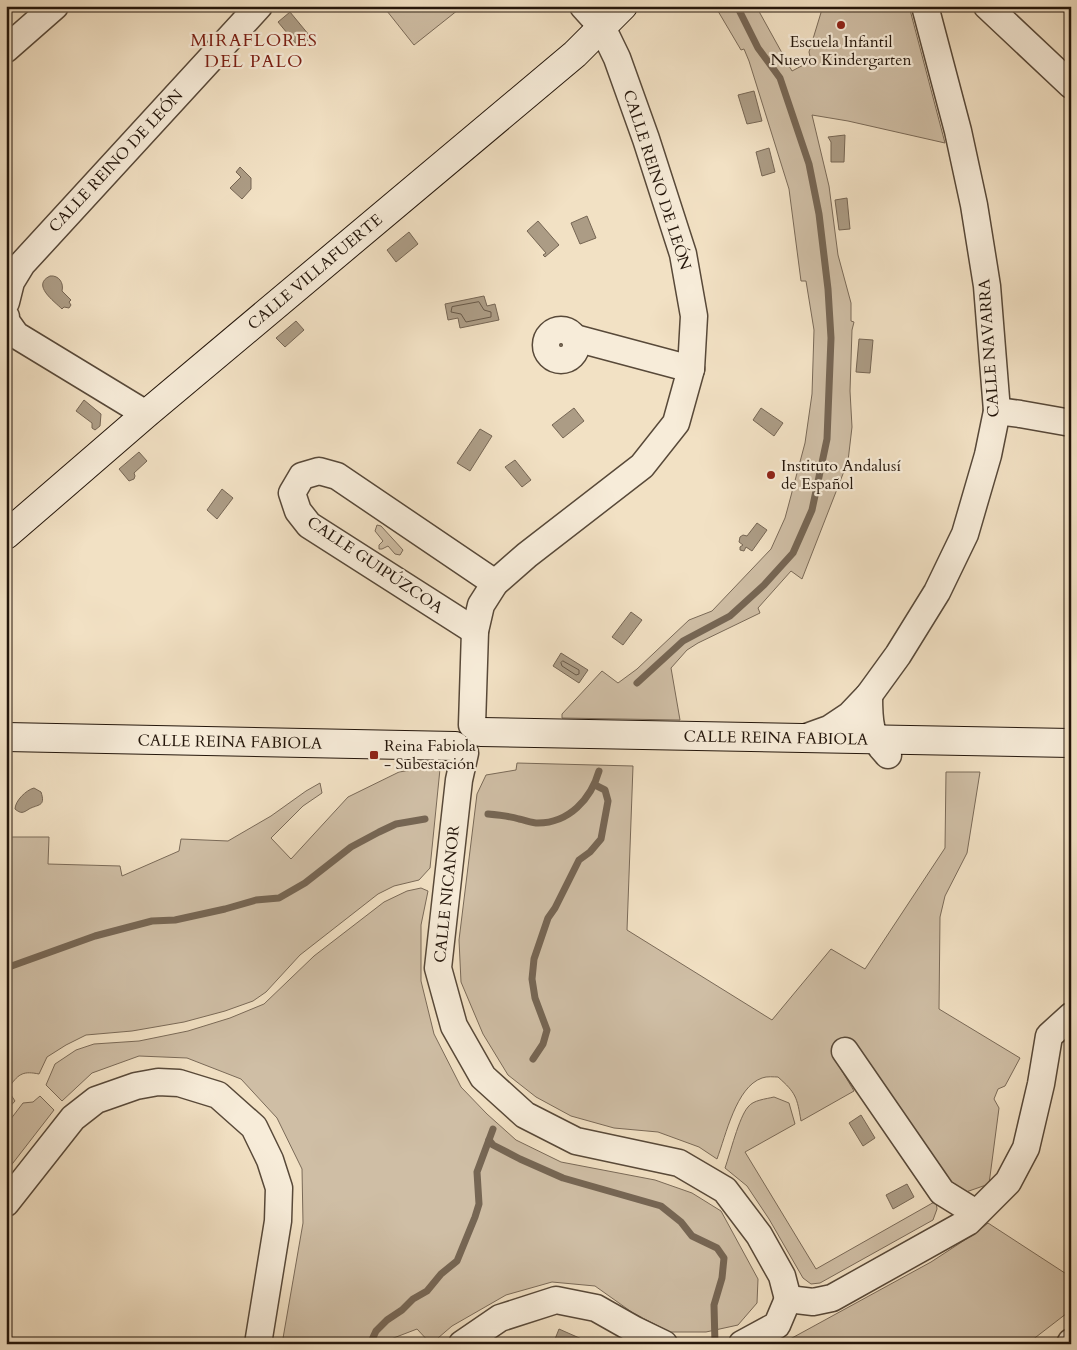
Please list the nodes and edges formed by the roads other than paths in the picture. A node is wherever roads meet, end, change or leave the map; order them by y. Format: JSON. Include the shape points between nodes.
{"nodes":[{"id":1,"x":55,"y":6,"type":"edge"},
{"id":2,"x":583,"y":6,"type":"edge"},
{"id":3,"x":623,"y":6,"type":"edge"},
{"id":4,"x":924,"y":6,"type":"edge"},
{"id":5,"x":987,"y":6,"type":"edge"},
{"id":6,"x":246,"y":11,"type":"edge"},
{"id":7,"x":602,"y":27,"type":"junction"},
{"id":8,"x":6,"y":49,"type":"edge"},
{"id":9,"x":1071,"y":85,"type":"edge"},
{"id":10,"x":6,"y":302,"type":"edge"},
{"id":11,"x":6,"y":317,"type":"edge"},
{"id":12,"x":6,"y":321,"type":"edge"},
{"id":13,"x":575,"y":338,"type":"dead end"},
{"id":14,"x":692,"y":369,"type":"junction"},
{"id":15,"x":997,"y":411,"type":"junction"},
{"id":16,"x":146,"y":414,"type":"junction"},
{"id":17,"x":1071,"y":423,"type":"edge"},
{"id":18,"x":6,"y":535,"type":"edge"},
{"id":19,"x":495,"y":583,"type":"junction"},
{"id":20,"x":475,"y":631,"type":"junction"},
{"id":21,"x":868,"y":695,"type":"junction"},
{"id":22,"x":6,"y":723,"type":"edge"},
{"id":23,"x":6,"y":738,"type":"edge"},
{"id":24,"x":802,"y":738,"type":"junction"},
{"id":25,"x":468,"y":739,"type":"junction"},
{"id":26,"x":1071,"y":743,"type":"edge"},
{"id":27,"x":881,"y":747,"type":"junction"},
{"id":28,"x":1071,"y":758,"type":"edge"},
{"id":29,"x":1071,"y":1016,"type":"edge"},
{"id":30,"x":845,"y":1052,"type":"dead end"},
{"id":31,"x":6,"y":1203,"type":"edge"},
{"id":32,"x":976,"y":1214,"type":"junction"},
{"id":33,"x":788,"y":1299,"type":"junction"},
{"id":34,"x":258,"y":1344,"type":"edge"},
{"id":35,"x":462,"y":1344,"type":"edge"},
{"id":36,"x":664,"y":1344,"type":"edge"},
{"id":37,"x":742,"y":1344,"type":"edge"}],
"edges":[{"from":1,"to":8,"type":"street"},
{"from":2,"to":7,"type":"street","name":"CALLE REINO DE LEÓN"},
{"from":3,"to":7,"type":"street","name":"CALLE VILLAFUERTE"},
{"from":4,"to":15,"type":"street","name":"CALLE NAVARRA","via":[[974,205],[987,286]]},
{"from":5,"to":9,"type":"street"},
{"from":6,"to":10,"type":"street","name":"CALLE REINO DE LEÓN","via":[[22,264],[11,282]]},
{"from":7,"to":14,"type":"street","name":"CALLE REINO DE LEÓN","via":[[617,58],[646,139],[683,254],[694,316]]},
{"from":7,"to":16,"type":"street","name":"CALLE VILLAFUERTE","via":[[568,60]]},
{"from":11,"to":12,"type":"street"},
{"from":12,"to":16,"type":"street","via":[[16,335]]},
{"from":13,"to":14,"type":"street"},
{"from":14,"to":19,"type":"street","name":"CALLE REINO DE LEÓN","via":[[676,422],[642,466]]},
{"from":15,"to":17,"type":"street"},
{"from":15,"to":21,"type":"street","name":"CALLE NAVARRA","via":[[965,534],[937,592],[898,655]]},
{"from":16,"to":18,"type":"street","name":"CALLE VILLAFUERTE"},
{"from":19,"to":20,"type":"street","name":"CALLE REINO DE LEÓN","via":[[482,605]]},
{"from":19,"to":20,"type":"street","name":"CALLE GUIPÚZCOA","via":[[338,476],[319,471],[302,476],[292,493],[298,511],[309,524]]},
{"from":20,"to":25,"type":"street","name":"CALLE REINO DE LEÓN"},
{"from":21,"to":24,"type":"street","name":"CALLE NAVARRA","via":[[850,715],[829,729]]},
{"from":21,"to":27,"type":"street","via":[[869,716]]},
{"from":22,"to":25,"type":"street","name":"CALLE REINA FABIOLA"},
{"from":23,"to":25,"type":"street","name":"CALLE REINA FABIOLA"},
{"from":24,"to":25,"type":"street","name":"CALLE REINA FABIOLA"},
{"from":24,"to":27,"type":"street","name":"CALLE REINA FABIOLA"},
{"from":25,"to":27,"type":"street","name":"CALLE REINA FABIOLA"},
{"from":25,"to":33,"type":"street","name":"CALLE NICANOR","via":[[459,780],[438,968],[454,1026],[483,1077],[525,1115],[576,1141],[679,1163],[725,1190],[764,1243],[782,1276]]},
{"from":26,"to":27,"type":"street","name":"CALLE REINA FABIOLA"},
{"from":27,"to":28,"type":"street","name":"CALLE REINA FABIOLA"},
{"from":29,"to":32,"type":"street","via":[[1049,1036],[1042,1084],[1026,1148],[1008,1182]]},
{"from":30,"to":32,"type":"street","via":[[942,1192]]},
{"from":31,"to":34,"type":"street","via":[[73,1118],[96,1100],[158,1082],[179,1083],[218,1095],[254,1126],[270,1160],[278,1188],[278,1221]]},
{"from":32,"to":33,"type":"street","via":[[968,1222],[832,1298],[813,1302]]},
{"from":33,"to":37,"type":"street","via":[[777,1325]]},
{"from":35,"to":36,"type":"street","via":[[500,1318],[556,1300],[596,1308]]}]}
